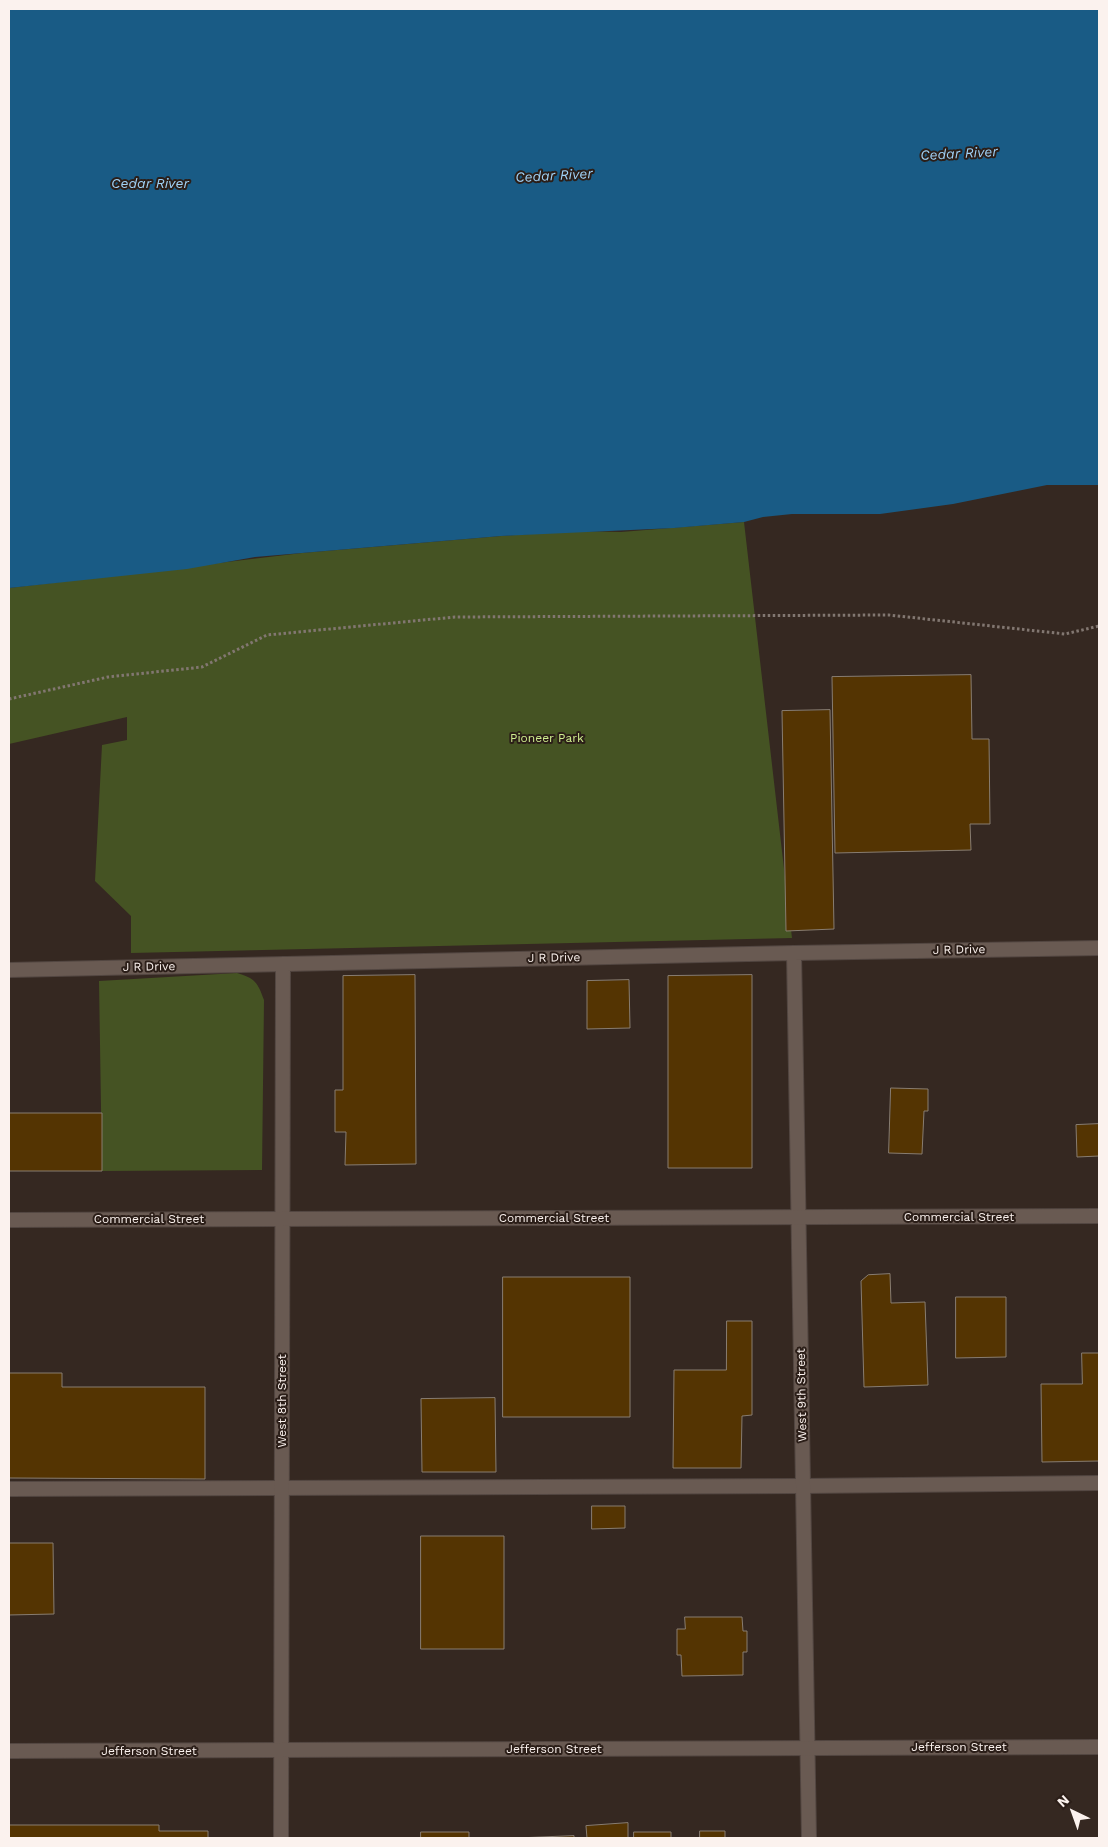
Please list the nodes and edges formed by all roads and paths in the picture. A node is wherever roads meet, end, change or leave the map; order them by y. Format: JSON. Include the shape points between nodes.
{"nodes":[{"id":1,"x":1099,"y":626,"type":"edge"},
{"id":2,"x":9,"y":699,"type":"edge"},
{"id":3,"x":1099,"y":948,"type":"edge"},
{"id":4,"x":794,"y":953,"type":"junction"},
{"id":5,"x":283,"y":964,"type":"junction"},
{"id":6,"x":9,"y":970,"type":"edge"},
{"id":7,"x":1099,"y":1216,"type":"edge"},
{"id":8,"x":799,"y":1217,"type":"junction"},
{"id":9,"x":282,"y":1219,"type":"junction"},
{"id":10,"x":9,"y":1220,"type":"edge"},
{"id":11,"x":1099,"y":1483,"type":"edge"},
{"id":12,"x":803,"y":1486,"type":"junction"},
{"id":13,"x":282,"y":1489,"type":"junction"},
{"id":14,"x":9,"y":1490,"type":"edge"},
{"id":15,"x":1099,"y":1747,"type":"edge"},
{"id":16,"x":808,"y":1748,"type":"junction"},
{"id":17,"x":281,"y":1750,"type":"junction"},
{"id":18,"x":9,"y":1751,"type":"edge"},
{"id":19,"x":281,"y":1838,"type":"edge"},
{"id":20,"x":809,"y":1838,"type":"edge"}],
"edges":[{"from":1,"to":2,"type":"path","via":[[1065,634],[888,615],[455,616],[267,635],[202,667],[108,677]]},
{"from":3,"to":4,"type":"street","name":"J R Drive"},
{"from":4,"to":5,"type":"street","name":"J R Drive"},
{"from":4,"to":8,"type":"street","name":"West 9th Street"},
{"from":5,"to":6,"type":"street","name":"J R Drive"},
{"from":5,"to":9,"type":"street","name":"West 8th Street"},
{"from":7,"to":8,"type":"street","name":"Commercial Street"},
{"from":8,"to":9,"type":"street","name":"Commercial Street"},
{"from":8,"to":12,"type":"street","name":"West 9th Street"},
{"from":9,"to":10,"type":"street","name":"Commercial Street"},
{"from":9,"to":13,"type":"street","name":"West 8th Street"},
{"from":11,"to":12,"type":"street"},
{"from":12,"to":13,"type":"street"},
{"from":12,"to":16,"type":"street","name":"West 9th Street"},
{"from":13,"to":14,"type":"street"},
{"from":13,"to":17,"type":"street","name":"West 8th Street"},
{"from":15,"to":16,"type":"street","name":"Jefferson Street"},
{"from":16,"to":17,"type":"street","name":"Jefferson Street"},
{"from":16,"to":20,"type":"street","name":"West 9th Street"},
{"from":17,"to":18,"type":"street","name":"Jefferson Street"},
{"from":17,"to":19,"type":"street","name":"West 8th Street"}]}
